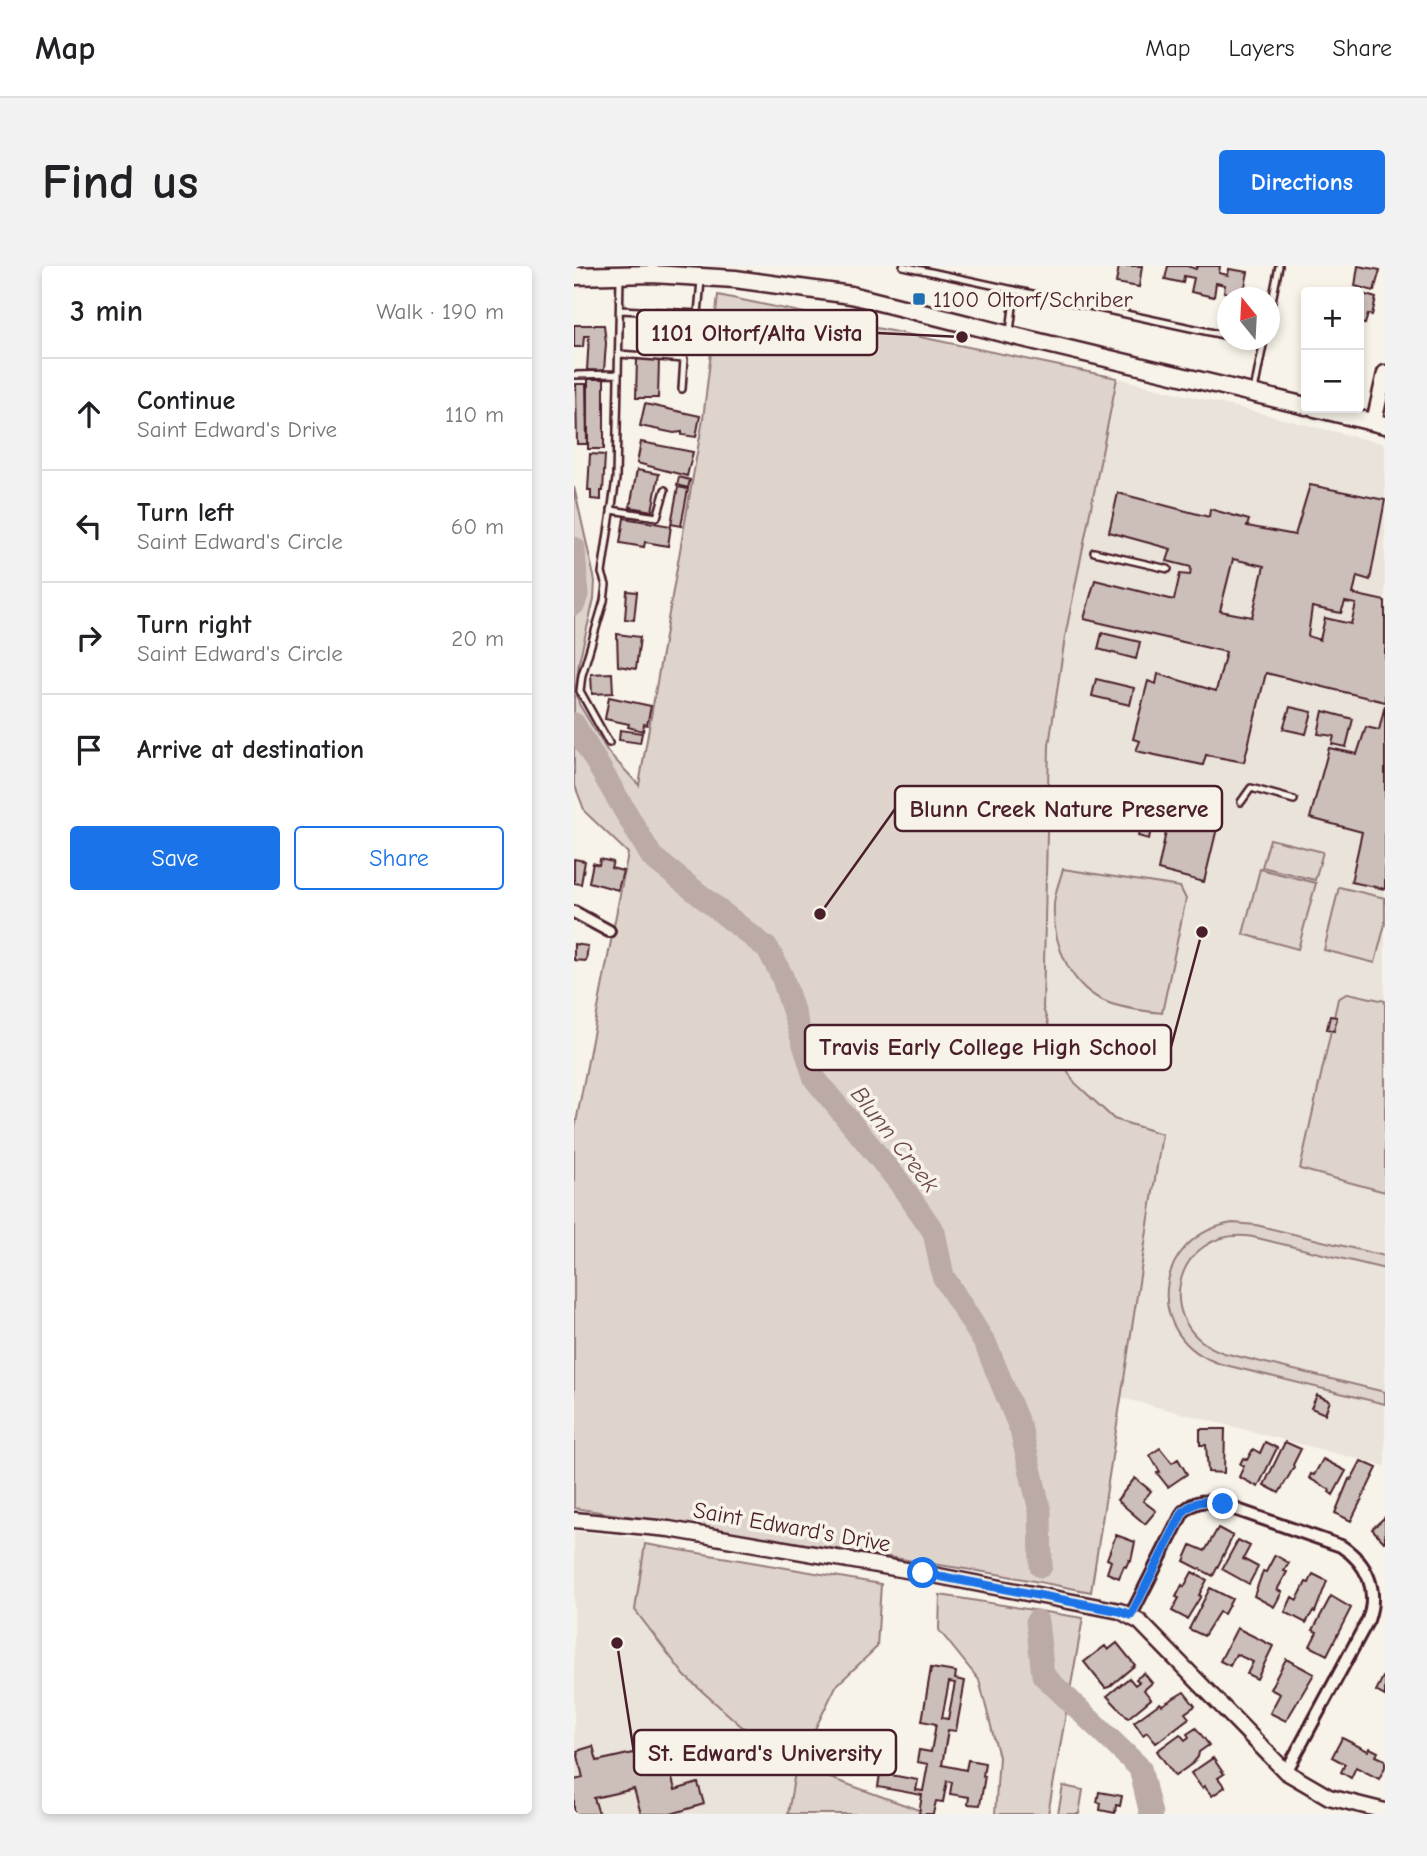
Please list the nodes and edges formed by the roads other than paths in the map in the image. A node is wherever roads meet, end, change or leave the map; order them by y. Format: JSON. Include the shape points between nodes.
{"nodes":[{"id":1,"x":903,"y":266,"type":"edge"},
{"id":2,"x":1279,"y":266,"type":"edge"},
{"id":3,"x":652,"y":270,"type":"edge"},
{"id":4,"x":619,"y":274,"type":"junction"},
{"id":5,"x":574,"y":276,"type":"edge"},
{"id":6,"x":701,"y":277,"type":"junction"},
{"id":7,"x":1274,"y":287,"type":"edge"},
{"id":8,"x":1015,"y":290,"type":"junction"},
{"id":9,"x":620,"y":310,"type":"junction"},
{"id":10,"x":1010,"y":335,"type":"junction"},
{"id":11,"x":1217,"y":335,"type":"edge"},
{"id":12,"x":1262,"y":350,"type":"edge"},
{"id":13,"x":619,"y":354,"type":"junction"},
{"id":14,"x":1385,"y":373,"type":"edge"},
{"id":15,"x":618,"y":374,"type":"junction"},
{"id":16,"x":574,"y":375,"type":"edge"},
{"id":17,"x":682,"y":388,"type":"dead end"},
{"id":18,"x":1254,"y":392,"type":"junction"},
{"id":19,"x":1301,"y":404,"type":"edge"},
{"id":20,"x":1335,"y":413,"type":"edge"},
{"id":21,"x":1379,"y":424,"type":"edge"},
{"id":22,"x":665,"y":491,"type":"dead end"},
{"id":23,"x":611,"y":510,"type":"junction"},
{"id":24,"x":1094,"y":552,"type":"dead end"},
{"id":25,"x":1168,"y":569,"type":"dead end"},
{"id":26,"x":609,"y":743,"type":"dead end"},
{"id":27,"x":1294,"y":800,"type":"dead end"},
{"id":28,"x":1241,"y":802,"type":"dead end"},
{"id":29,"x":574,"y":912,"type":"edge"},
{"id":30,"x":608,"y":931,"type":"dead end"},
{"id":31,"x":574,"y":1520,"type":"edge"},
{"id":32,"x":1131,"y":1615,"type":"junction"},
{"id":33,"x":1286,"y":1772,"type":"junction"},
{"id":34,"x":1385,"y":1811,"type":"edge"}],
"edges":[{"from":1,"to":8,"type":"lane"},
{"from":2,"to":7,"type":"lane"},
{"from":3,"to":4,"type":"main road"},
{"from":3,"to":6,"type":"main road"},
{"from":4,"to":5,"type":"main road"},
{"from":4,"to":9,"type":"lane"},
{"from":6,"to":9,"type":"lane","via":[[698,314]]},
{"from":6,"to":10,"type":"main road","via":[[851,295]]},
{"from":8,"to":10,"type":"lane"},
{"from":8,"to":11,"type":"lane"},
{"from":9,"to":13,"type":"lane"},
{"from":10,"to":18,"type":"main road"},
{"from":12,"to":18,"type":"lane"},
{"from":13,"to":15,"type":"lane"},
{"from":13,"to":17,"type":"lane","via":[[684,359]]},
{"from":14,"to":21,"type":"street"},
{"from":15,"to":16,"type":"lane"},
{"from":15,"to":23,"type":"lane"},
{"from":18,"to":19,"type":"main road"},
{"from":20,"to":21,"type":"main road"},
{"from":22,"to":23,"type":"lane","via":[[657,517]]},
{"from":23,"to":26,"type":"lane","via":[[602,573],[604,601],[580,691]]},
{"from":24,"to":25,"type":"lane"},
{"from":27,"to":28,"type":"lane","via":[[1251,788]]},
{"from":29,"to":30,"type":"street"},
{"from":31,"to":32,"type":"street","name":"Saint Edward's Drive","via":[[730,1539],[1045,1595]]},
{"from":32,"to":33,"type":"street"},
{"from":32,"to":33,"type":"street","via":[[1183,1512],[1199,1501],[1223,1504],[1341,1546],[1361,1562],[1372,1588],[1373,1607]]},
{"from":33,"to":34,"type":"street","via":[[1329,1797]]}]}
